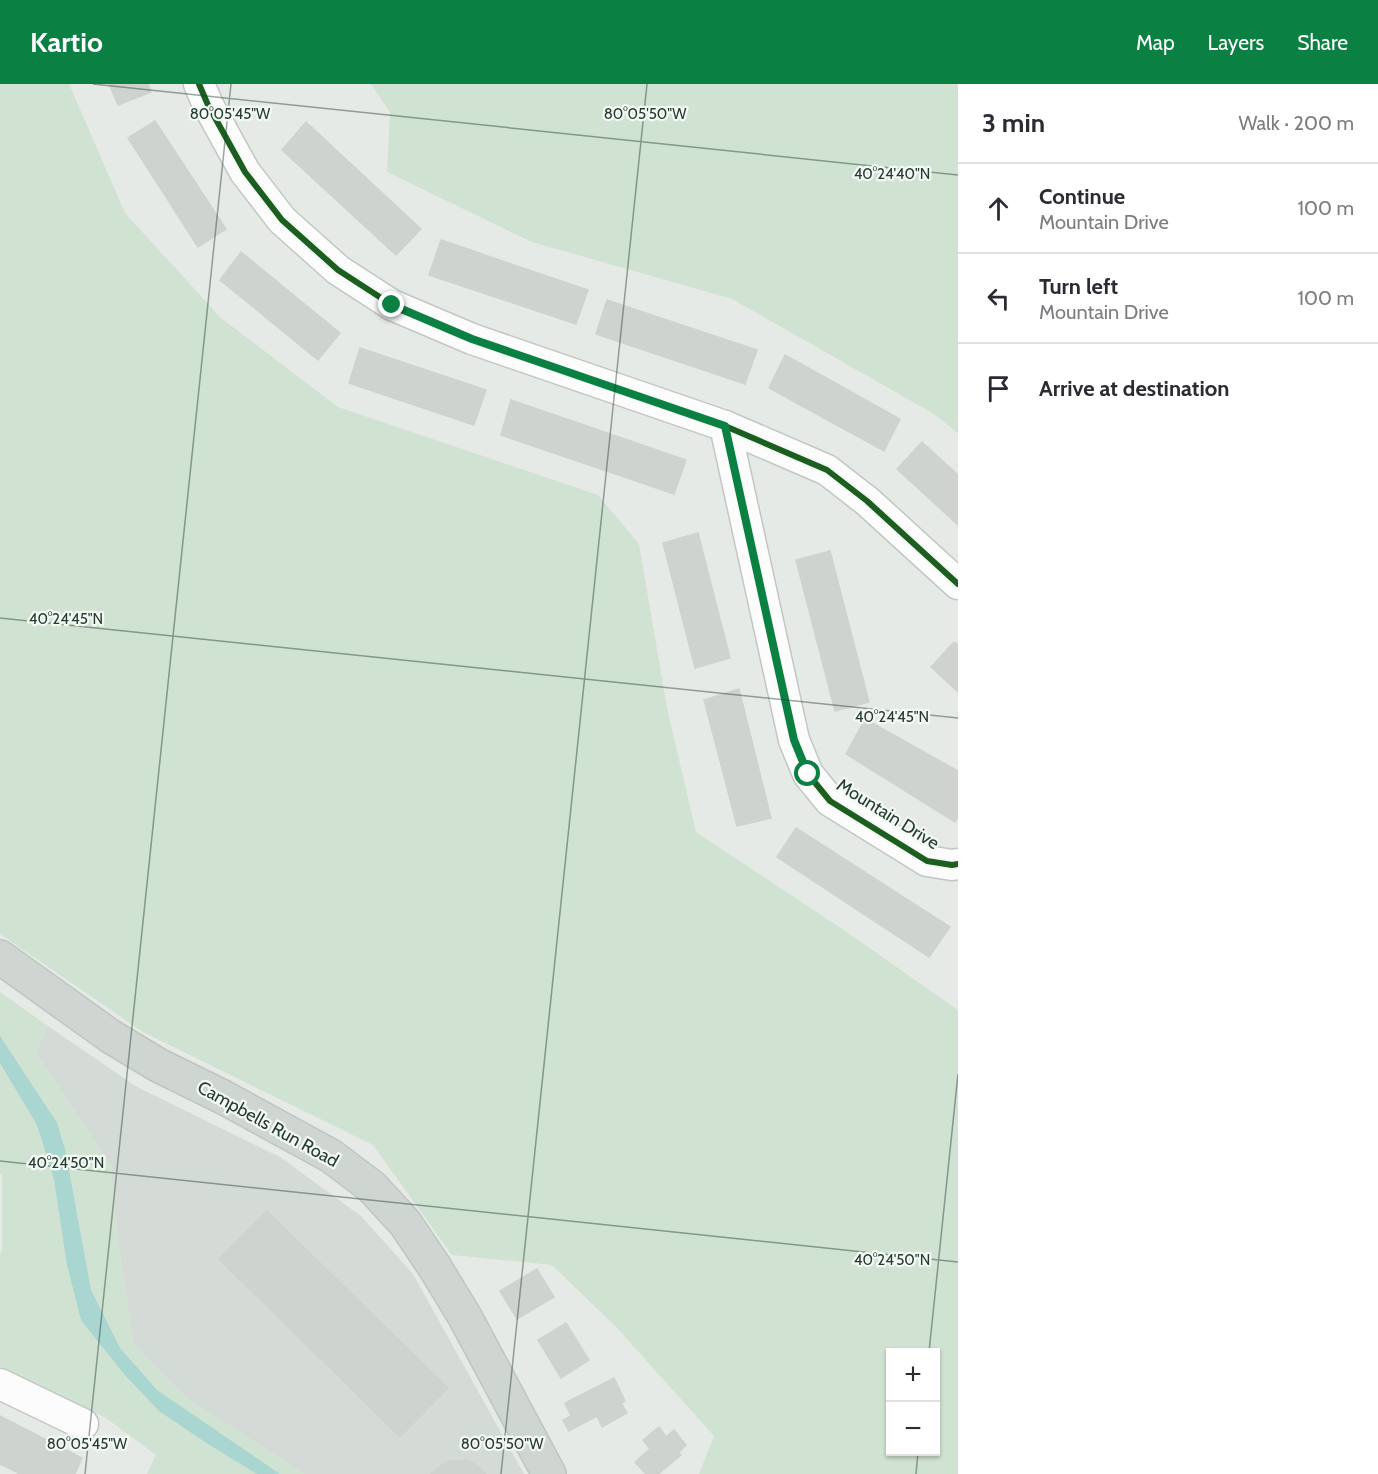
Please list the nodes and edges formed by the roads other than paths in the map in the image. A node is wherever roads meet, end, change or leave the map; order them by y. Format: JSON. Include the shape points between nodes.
{"nodes":[{"id":1,"x":199,"y":84,"type":"edge"},
{"id":2,"x":725,"y":426,"type":"junction"},
{"id":3,"x":958,"y":584,"type":"edge"},
{"id":4,"x":958,"y":864,"type":"edge"},
{"id":5,"x":0,"y":957,"type":"edge"},
{"id":6,"x":0,"y":1384,"type":"edge"},
{"id":7,"x":83,"y":1424,"type":"dead end"},
{"id":8,"x":549,"y":1474,"type":"edge"}],
"edges":[{"from":1,"to":2,"type":"street","via":[[245,172],[282,220],[338,270],[392,305],[472,339]]},
{"from":2,"to":3,"type":"street","via":[[827,470]]},
{"from":2,"to":4,"type":"street","name":"Mountain Drive","via":[[794,740],[808,774],[830,801],[927,861]]},
{"from":5,"to":8,"type":"main road","name":"Campbells Run Road","via":[[110,1036],[331,1156],[372,1187],[405,1223],[434,1266]]},
{"from":6,"to":7,"type":"street"}]}
